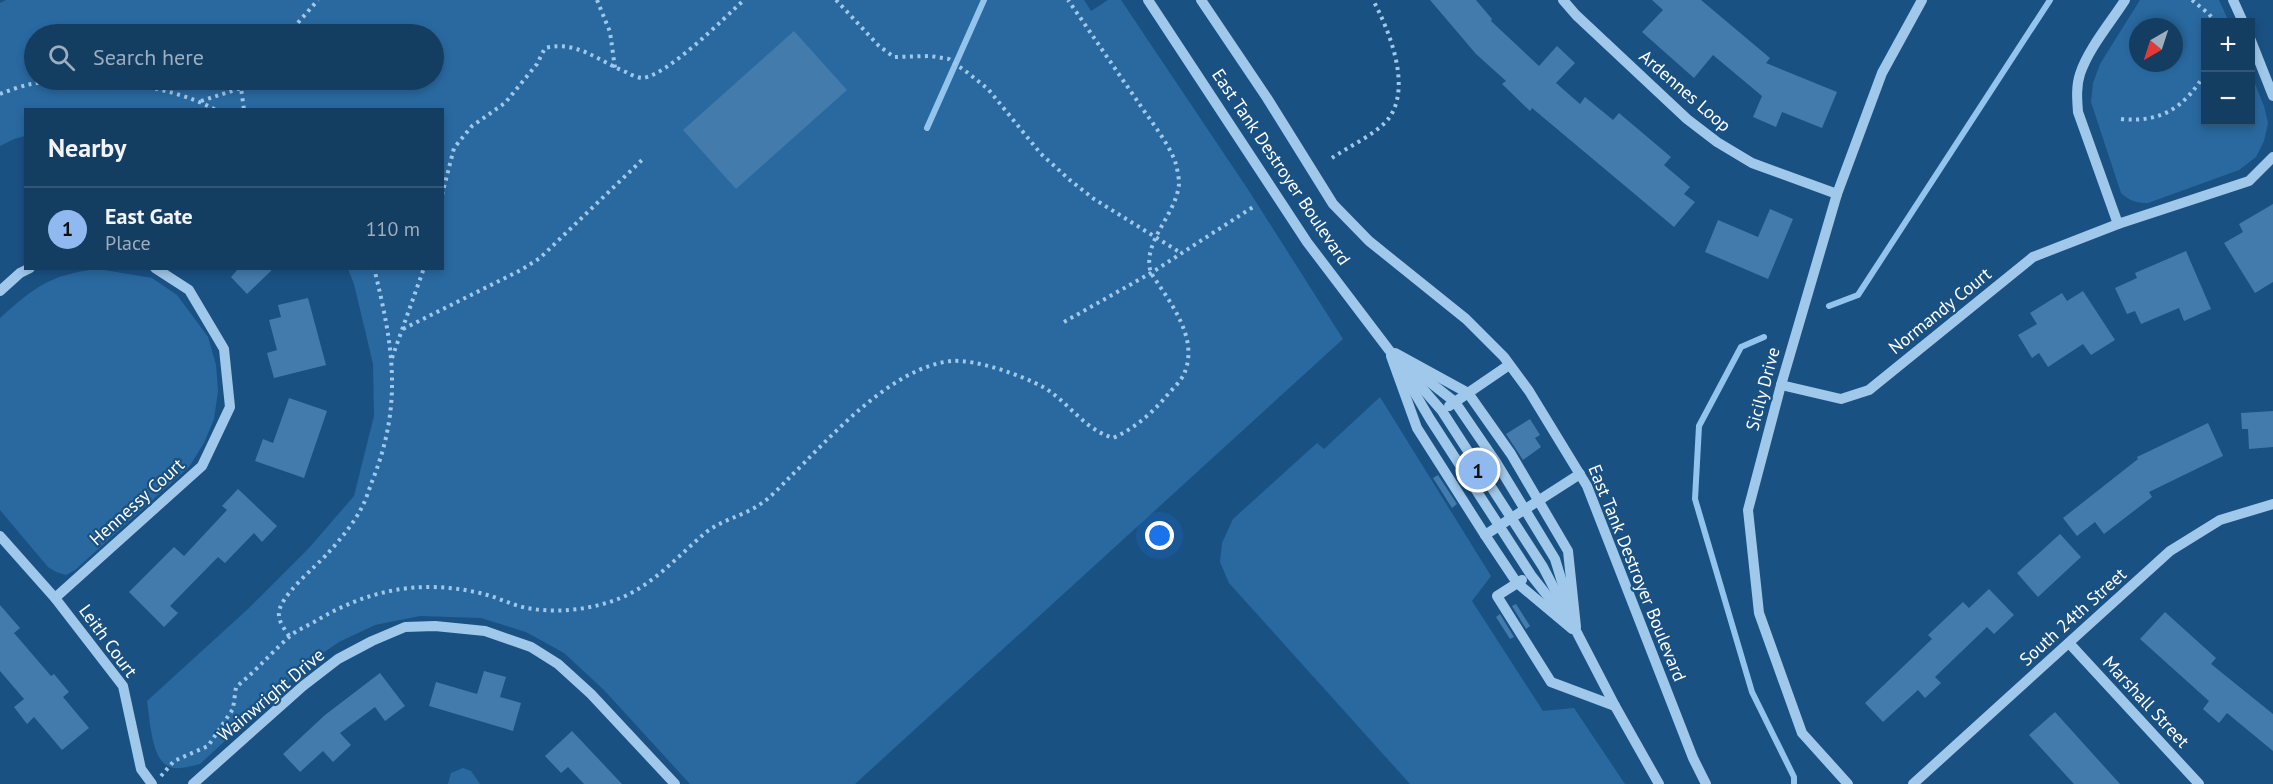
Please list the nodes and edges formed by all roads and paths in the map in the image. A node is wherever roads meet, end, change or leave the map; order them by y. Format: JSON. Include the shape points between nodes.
{"nodes":[{"id":1,"x":318,"y":0,"type":"edge"},
{"id":2,"x":597,"y":0,"type":"edge"},
{"id":3,"x":744,"y":0,"type":"edge"},
{"id":4,"x":836,"y":0,"type":"edge"},
{"id":5,"x":1068,"y":0,"type":"edge"},
{"id":6,"x":1148,"y":0,"type":"edge"},
{"id":7,"x":1201,"y":0,"type":"edge"},
{"id":8,"x":1372,"y":0,"type":"edge"},
{"id":9,"x":1563,"y":0,"type":"edge"},
{"id":10,"x":1922,"y":0,"type":"edge"},
{"id":11,"x":2125,"y":0,"type":"edge"},
{"id":12,"x":2192,"y":0,"type":"edge"},
{"id":13,"x":2233,"y":0,"type":"edge"},
{"id":14,"x":2212,"y":18,"type":"edge"},
{"id":15,"x":2241,"y":18,"type":"edge"},
{"id":16,"x":297,"y":24,"type":"edge"},
{"id":17,"x":2255,"y":51,"type":"edge"},
{"id":18,"x":615,"y":68,"type":"junction"},
{"id":19,"x":2201,"y":78,"type":"edge"},
{"id":20,"x":24,"y":86,"type":"edge"},
{"id":21,"x":151,"y":90,"type":"edge"},
{"id":22,"x":235,"y":90,"type":"edge"},
{"id":23,"x":241,"y":90,"type":"edge"},
{"id":24,"x":0,"y":93,"type":"edge"},
{"id":25,"x":2273,"y":96,"type":"edge"},
{"id":26,"x":201,"y":101,"type":"junction"},
{"id":27,"x":213,"y":108,"type":"edge"},
{"id":28,"x":244,"y":108,"type":"edge"},
{"id":29,"x":2121,"y":119,"type":"dead end"},
{"id":30,"x":2273,"y":157,"type":"edge"},
{"id":31,"x":1332,"y":158,"type":"dead end"},
{"id":32,"x":643,"y":159,"type":"dead end"},
{"id":33,"x":444,"y":187,"type":"edge"},
{"id":34,"x":1837,"y":194,"type":"junction"},
{"id":35,"x":1253,"y":207,"type":"dead end"},
{"id":36,"x":2118,"y":224,"type":"junction"},
{"id":37,"x":1155,"y":237,"type":"junction"},
{"id":38,"x":1181,"y":253,"type":"junction"},
{"id":39,"x":26,"y":270,"type":"edge"},
{"id":40,"x":158,"y":270,"type":"edge"},
{"id":41,"x":374,"y":270,"type":"edge"},
{"id":42,"x":423,"y":270,"type":"edge"},
{"id":43,"x":1150,"y":273,"type":"junction"},
{"id":44,"x":0,"y":291,"type":"edge"},
{"id":45,"x":1064,"y":322,"type":"dead end"},
{"id":46,"x":403,"y":329,"type":"junction"},
{"id":47,"x":1389,"y":350,"type":"junction"},
{"id":48,"x":392,"y":360,"type":"junction"},
{"id":49,"x":1509,"y":365,"type":"junction"},
{"id":50,"x":1781,"y":385,"type":"junction"},
{"id":51,"x":1468,"y":393,"type":"junction"},
{"id":52,"x":1455,"y":402,"type":"junction"},
{"id":53,"x":1442,"y":411,"type":"junction"},
{"id":54,"x":1430,"y":419,"type":"junction"},
{"id":55,"x":1417,"y":428,"type":"junction"},
{"id":56,"x":1580,"y":474,"type":"junction"},
{"id":57,"x":1538,"y":501,"type":"junction"},
{"id":58,"x":2273,"y":504,"type":"edge"},
{"id":59,"x":1526,"y":509,"type":"junction"},
{"id":60,"x":1511,"y":519,"type":"junction"},
{"id":61,"x":1499,"y":526,"type":"junction"},
{"id":62,"x":1485,"y":535,"type":"junction"},
{"id":63,"x":0,"y":536,"type":"edge"},
{"id":64,"x":1568,"y":551,"type":"junction"},
{"id":65,"x":1555,"y":559,"type":"junction"},
{"id":66,"x":1543,"y":567,"type":"junction"},
{"id":67,"x":1531,"y":575,"type":"junction"},
{"id":68,"x":1517,"y":583,"type":"junction"},
{"id":69,"x":55,"y":598,"type":"junction"},
{"id":70,"x":1577,"y":634,"type":"junction"},
{"id":71,"x":289,"y":636,"type":"junction"},
{"id":72,"x":2069,"y":643,"type":"junction"},
{"id":73,"x":1615,"y":706,"type":"junction"},
{"id":74,"x":153,"y":784,"type":"edge"},
{"id":75,"x":193,"y":784,"type":"edge"},
{"id":76,"x":675,"y":784,"type":"edge"},
{"id":77,"x":1659,"y":784,"type":"edge"},
{"id":78,"x":1706,"y":784,"type":"edge"},
{"id":79,"x":1848,"y":784,"type":"edge"},
{"id":80,"x":1913,"y":784,"type":"edge"},
{"id":81,"x":2199,"y":784,"type":"edge"}],
"edges":[{"from":1,"to":16,"type":"path"},
{"from":2,"to":18,"type":"path","via":[[610,32]]},
{"from":3,"to":18,"type":"path","via":[[654,74],[640,78]]},
{"from":4,"to":37,"type":"path","via":[[894,57],[949,59],[968,73],[988,89],[1041,154],[1071,182]]},
{"from":5,"to":37,"type":"path","via":[[1175,162],[1177,197]]},
{"from":6,"to":47,"type":"street","name":"East Tank Destroyer Boulevard","via":[[1307,243]]},
{"from":7,"to":49,"type":"street","name":"East Tank Destroyer Boulevard","via":[[1333,204],[1370,241],[1466,319]]},
{"from":8,"to":31,"type":"path","via":[[1383,20],[1396,63],[1399,87],[1395,106],[1381,126]]},
{"from":9,"to":34,"type":"street","name":"Ardennes Loop","via":[[1687,119],[1717,142],[1752,163]]},
{"from":10,"to":34,"type":"street","name":"Sicily Drive","via":[[1882,74]]},
{"from":11,"to":36,"type":"street","via":[[2088,56],[2076,94],[2078,112]]},
{"from":12,"to":14,"type":"path"},
{"from":13,"to":15,"type":"street"},
{"from":17,"to":25,"type":"street"},
{"from":18,"to":33,"type":"path","via":[[578,48],[559,44],[545,48],[505,103],[472,126],[454,148]]},
{"from":19,"to":29,"type":"path","via":[[2185,101],[2168,112],[2148,120]]},
{"from":20,"to":24,"type":"path"},
{"from":21,"to":26,"type":"path"},
{"from":22,"to":26,"type":"path"},
{"from":23,"to":28,"type":"path"},
{"from":26,"to":27,"type":"path"},
{"from":30,"to":36,"type":"street","name":"Normandy Court","via":[[2249,181]]},
{"from":32,"to":46,"type":"path","via":[[540,258]]},
{"from":34,"to":50,"type":"street","name":"Sicily Drive"},
{"from":35,"to":38,"type":"path"},
{"from":36,"to":50,"type":"street","name":"Normandy Court","via":[[2033,257],[1869,390],[1841,399]]},
{"from":37,"to":38,"type":"path"},
{"from":37,"to":43,"type":"path","via":[[1149,254]]},
{"from":38,"to":43,"type":"path"},
{"from":39,"to":44,"type":"street"},
{"from":40,"to":69,"type":"street","name":"Hennessy Court","via":[[189,290],[224,350],[230,407],[202,466]]},
{"from":41,"to":48,"type":"path"},
{"from":42,"to":46,"type":"path"},
{"from":43,"to":45,"type":"path"},
{"from":43,"to":71,"type":"path","via":[[1184,328],[1189,349],[1184,373],[1131,430],[1113,438],[1097,433],[1044,388],[985,366],[951,361],[922,369],[885,388],[762,503],[706,532],[645,583],[619,598],[576,610],[532,609],[483,593],[422,586],[375,593]]},
{"from":46,"to":48,"type":"path"},
{"from":47,"to":51,"type":"street"},
{"from":47,"to":52,"type":"street"},
{"from":47,"to":53,"type":"street"},
{"from":47,"to":54,"type":"street"},
{"from":47,"to":55,"type":"street"},
{"from":48,"to":71,"type":"path","via":[[391,420],[381,458],[361,509],[330,551],[281,604],[279,616]]},
{"from":49,"to":51,"type":"street"},
{"from":49,"to":56,"type":"street","name":"East Tank Destroyer Boulevard"},
{"from":50,"to":79,"type":"street","name":"Sicily Drive","via":[[1748,510],[1759,614],[1802,733]]},
{"from":51,"to":52,"type":"street"},
{"from":51,"to":57,"type":"street"},
{"from":52,"to":53,"type":"street"},
{"from":52,"to":59,"type":"street"},
{"from":53,"to":54,"type":"street"},
{"from":53,"to":60,"type":"street"},
{"from":54,"to":55,"type":"street"},
{"from":54,"to":61,"type":"street"},
{"from":55,"to":62,"type":"street"},
{"from":56,"to":57,"type":"street"},
{"from":56,"to":78,"type":"street","name":"East Tank Destroyer Boulevard"},
{"from":57,"to":59,"type":"street"},
{"from":57,"to":64,"type":"street"},
{"from":58,"to":72,"type":"street","name":"South 24th Street","via":[[2220,520],[2170,551]]},
{"from":59,"to":60,"type":"street"},
{"from":59,"to":65,"type":"street"},
{"from":60,"to":61,"type":"street"},
{"from":60,"to":66,"type":"street"},
{"from":61,"to":62,"type":"street"},
{"from":61,"to":67,"type":"street"},
{"from":62,"to":68,"type":"street"},
{"from":63,"to":69,"type":"street","name":"Leith Court"},
{"from":64,"to":65,"type":"street"},
{"from":64,"to":70,"type":"street"},
{"from":65,"to":66,"type":"street"},
{"from":65,"to":70,"type":"street"},
{"from":66,"to":67,"type":"street"},
{"from":66,"to":70,"type":"street"},
{"from":67,"to":68,"type":"street"},
{"from":67,"to":70,"type":"street"},
{"from":68,"to":70,"type":"street"},
{"from":68,"to":73,"type":"street","via":[[1497,597],[1551,682]]},
{"from":69,"to":74,"type":"street","name":"Leith Court","via":[[123,686],[141,769]]},
{"from":70,"to":73,"type":"street"},
{"from":71,"to":74,"type":"path","via":[[236,687],[233,709],[208,746],[174,761]]},
{"from":72,"to":80,"type":"street","name":"South 24th Street"},
{"from":72,"to":81,"type":"street","name":"Marshall Street"},
{"from":73,"to":77,"type":"street"},
{"from":75,"to":76,"type":"street","name":"Wainwright Drive","via":[[338,659],[405,627],[435,626],[485,631],[531,647],[558,664]]}]}
